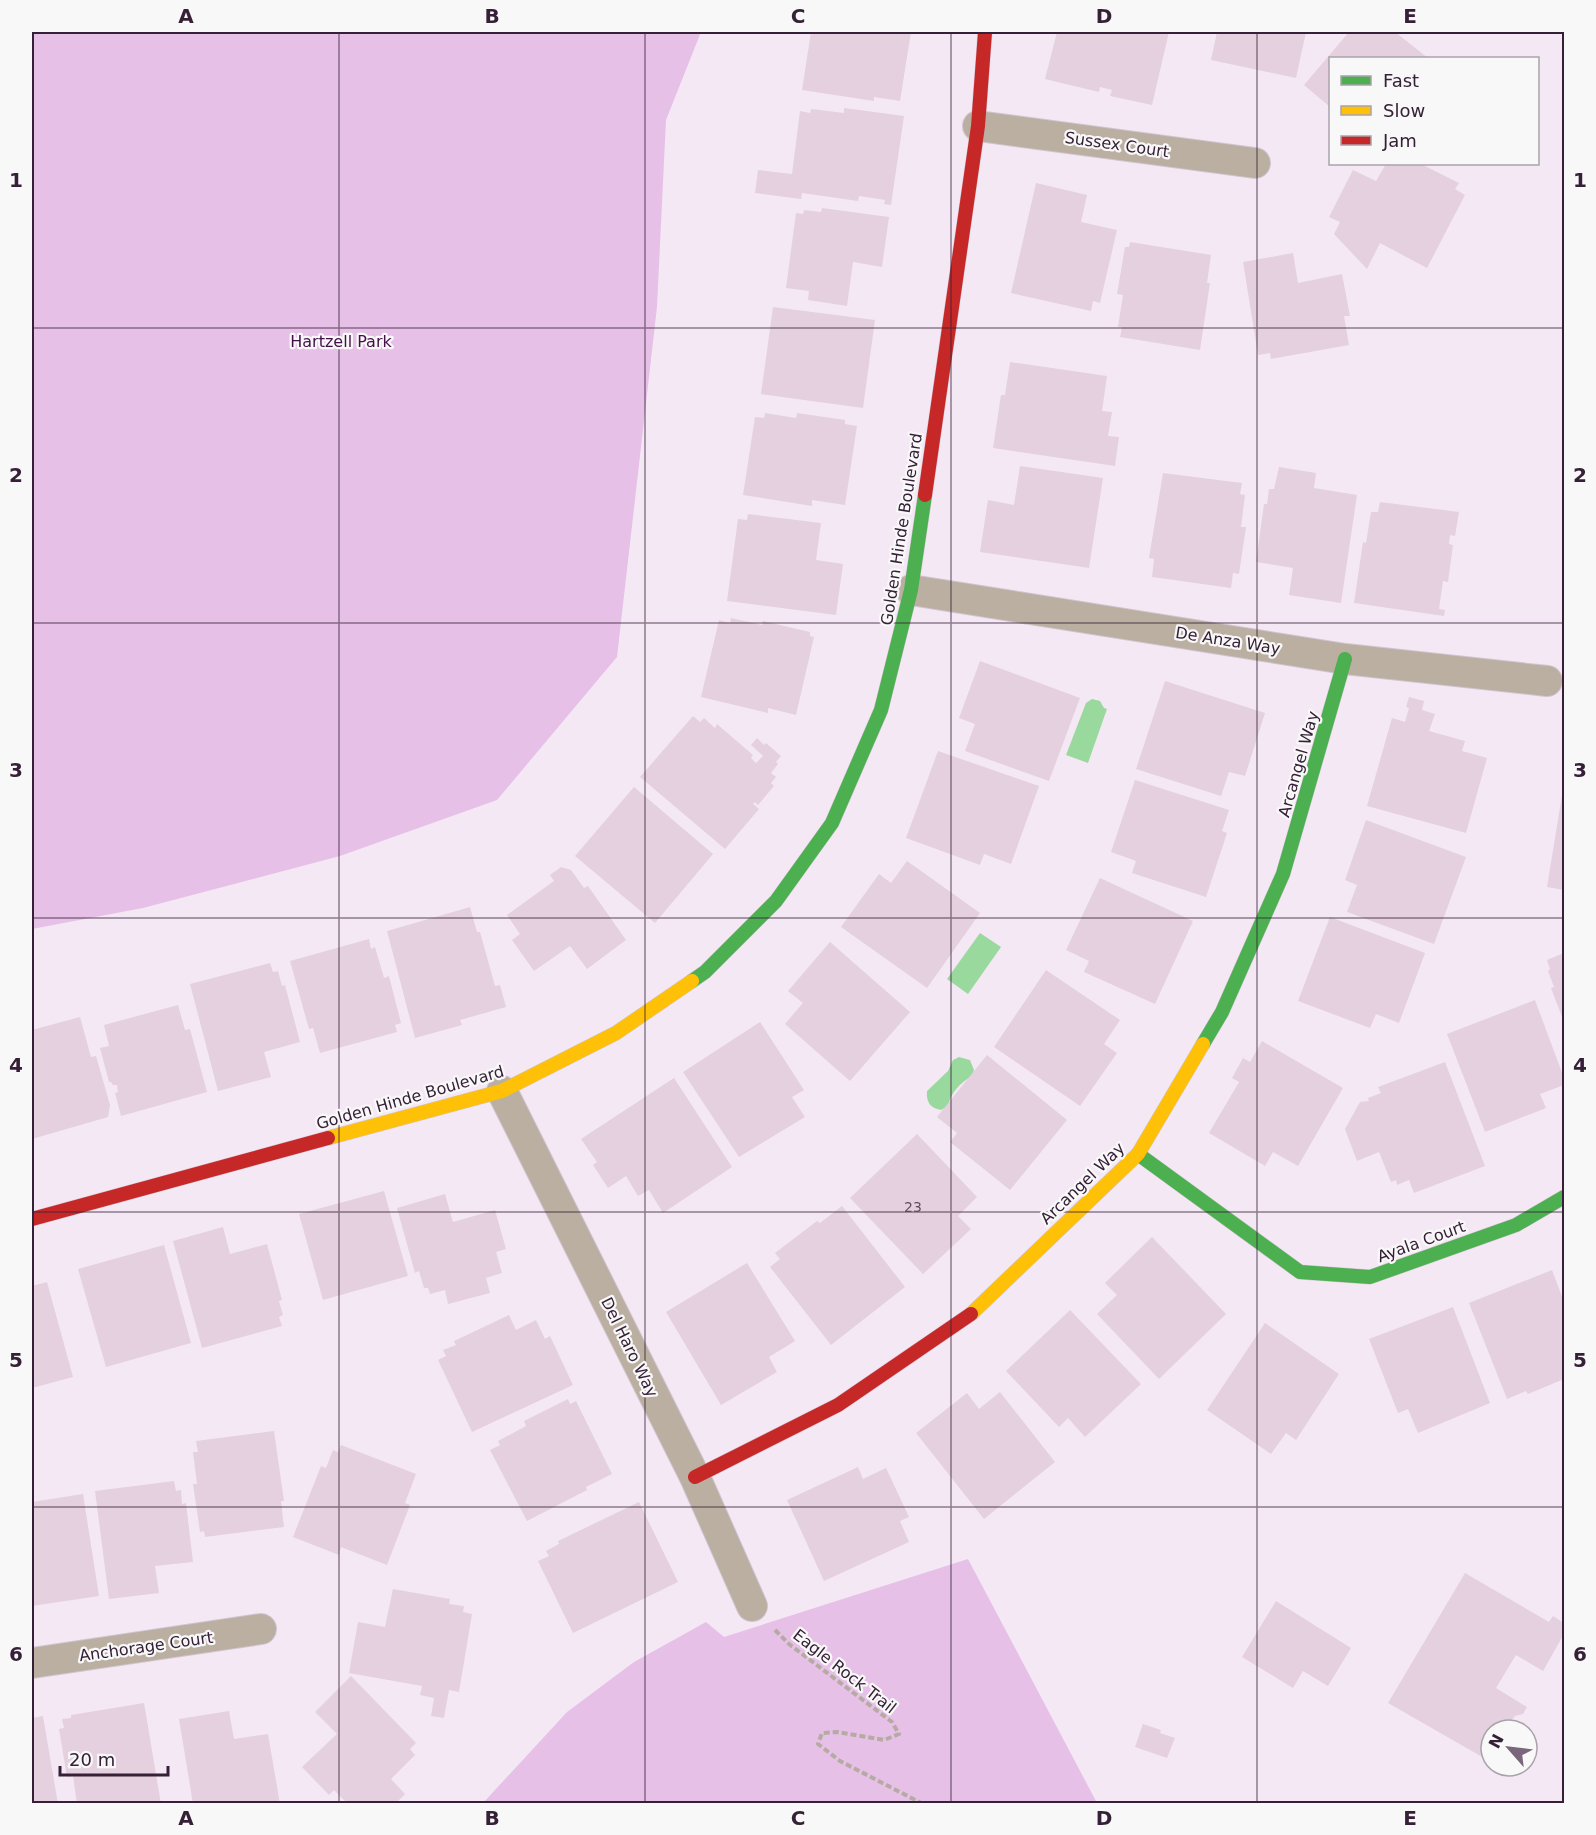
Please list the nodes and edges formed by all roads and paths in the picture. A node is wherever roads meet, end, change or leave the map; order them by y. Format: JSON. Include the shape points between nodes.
{"nodes":[{"id":1,"x":985,"y":32,"type":"edge"},
{"id":2,"x":978,"y":126,"type":"junction"},
{"id":3,"x":1255,"y":163,"type":"dead end"},
{"id":4,"x":910,"y":590,"type":"junction"},
{"id":5,"x":1345,"y":658,"type":"junction"},
{"id":6,"x":1547,"y":681,"type":"dead end"},
{"id":7,"x":502,"y":1091,"type":"junction"},
{"id":8,"x":1138,"y":1154,"type":"junction"},
{"id":9,"x":1564,"y":1197,"type":"edge"},
{"id":10,"x":32,"y":1219,"type":"edge"},
{"id":11,"x":695,"y":1477,"type":"junction"},
{"id":12,"x":752,"y":1606,"type":"joint"},
{"id":13,"x":261,"y":1629,"type":"dead end"},
{"id":14,"x":32,"y":1663,"type":"edge"},
{"id":15,"x":923,"y":1803,"type":"edge"}],
"edges":[{"from":1,"to":2,"type":"street","name":"Golden Hinde Boulevard"},
{"from":2,"to":3,"type":"street","name":"Sussex Court"},
{"from":2,"to":4,"type":"street","name":"Golden Hinde Boulevard"},
{"from":4,"to":5,"type":"street","name":"De Anza Way"},
{"from":4,"to":7,"type":"street","name":"Golden Hinde Boulevard","via":[[877,720],[832,823],[776,901],[705,972],[616,1033]]},
{"from":5,"to":6,"type":"street","name":"De Anza Way"},
{"from":5,"to":8,"type":"street","name":"Arcangel Way","via":[[1283,874],[1222,1012]]},
{"from":7,"to":10,"type":"street","name":"Golden Hinde Boulevard"},
{"from":7,"to":11,"type":"street","name":"Del Haro Way"},
{"from":8,"to":9,"type":"street","name":"Ayala Court","via":[[1300,1272],[1370,1277],[1516,1225]]},
{"from":8,"to":11,"type":"street","name":"Arcangel Way","via":[[965,1319],[838,1405]]},
{"from":11,"to":12,"type":"street","name":"Del Haro Way"},
{"from":12,"to":15,"type":"path","name":"Eagle Rock Trail","via":[[789,1644],[892,1722],[899,1734],[884,1740],[822,1733],[818,1744],[840,1761]]},
{"from":13,"to":14,"type":"street","name":"Anchorage Court"}]}
